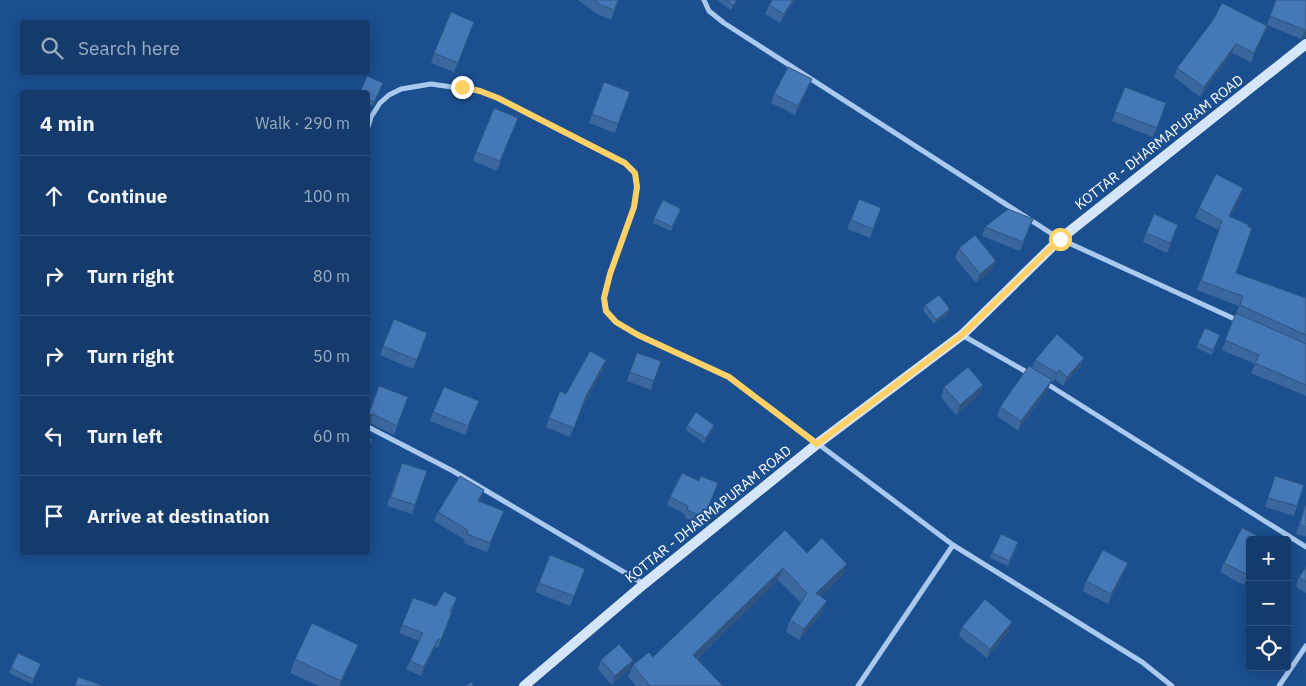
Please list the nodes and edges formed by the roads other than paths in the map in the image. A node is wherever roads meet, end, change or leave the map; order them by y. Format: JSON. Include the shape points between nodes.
{"nodes":[{"id":1,"x":704,"y":0,"type":"edge"},
{"id":2,"x":1306,"y":44,"type":"edge"},
{"id":3,"x":370,"y":120,"type":"edge"},
{"id":4,"x":1060,"y":239,"type":"junction"},
{"id":5,"x":1244,"y":323,"type":"edge"},
{"id":6,"x":962,"y":335,"type":"junction"},
{"id":7,"x":1034,"y":376,"type":"edge"},
{"id":8,"x":1042,"y":380,"type":"edge"},
{"id":9,"x":370,"y":428,"type":"edge"},
{"id":10,"x":817,"y":444,"type":"junction"},
{"id":11,"x":953,"y":545,"type":"junction"},
{"id":12,"x":1306,"y":546,"type":"edge"},
{"id":13,"x":644,"y":584,"type":"junction"},
{"id":14,"x":1306,"y":646,"type":"edge"},
{"id":15,"x":524,"y":686,"type":"edge"},
{"id":16,"x":858,"y":686,"type":"edge"},
{"id":17,"x":1172,"y":686,"type":"edge"},
{"id":18,"x":1279,"y":686,"type":"edge"}],
"edges":[{"from":1,"to":4,"type":"street","via":[[709,11],[724,23]]},
{"from":2,"to":4,"type":"main road","name":"KOTTAR - DHARMAPURAM ROAD"},
{"from":3,"to":10,"type":"street","via":[[380,103],[401,89],[431,84],[462,87],[498,98],[625,163],[635,173],[637,187],[634,207],[610,274],[604,298],[606,311],[616,322],[638,335],[729,377]]},
{"from":4,"to":5,"type":"street"},
{"from":4,"to":6,"type":"main road","name":"KOTTAR - DHARMAPURAM ROAD"},
{"from":6,"to":7,"type":"street"},
{"from":6,"to":10,"type":"main road","name":"KOTTAR - DHARMAPURAM ROAD"},
{"from":8,"to":12,"type":"street"},
{"from":9,"to":13,"type":"street","via":[[453,471]]},
{"from":10,"to":11,"type":"street"},
{"from":10,"to":13,"type":"main road","name":"KOTTAR - DHARMAPURAM ROAD"},
{"from":11,"to":16,"type":"street"},
{"from":11,"to":17,"type":"street","via":[[1142,662]]},
{"from":13,"to":15,"type":"main road","name":"KOTTAR - DHARMAPURAM ROAD"},
{"from":14,"to":18,"type":"street"}]}
